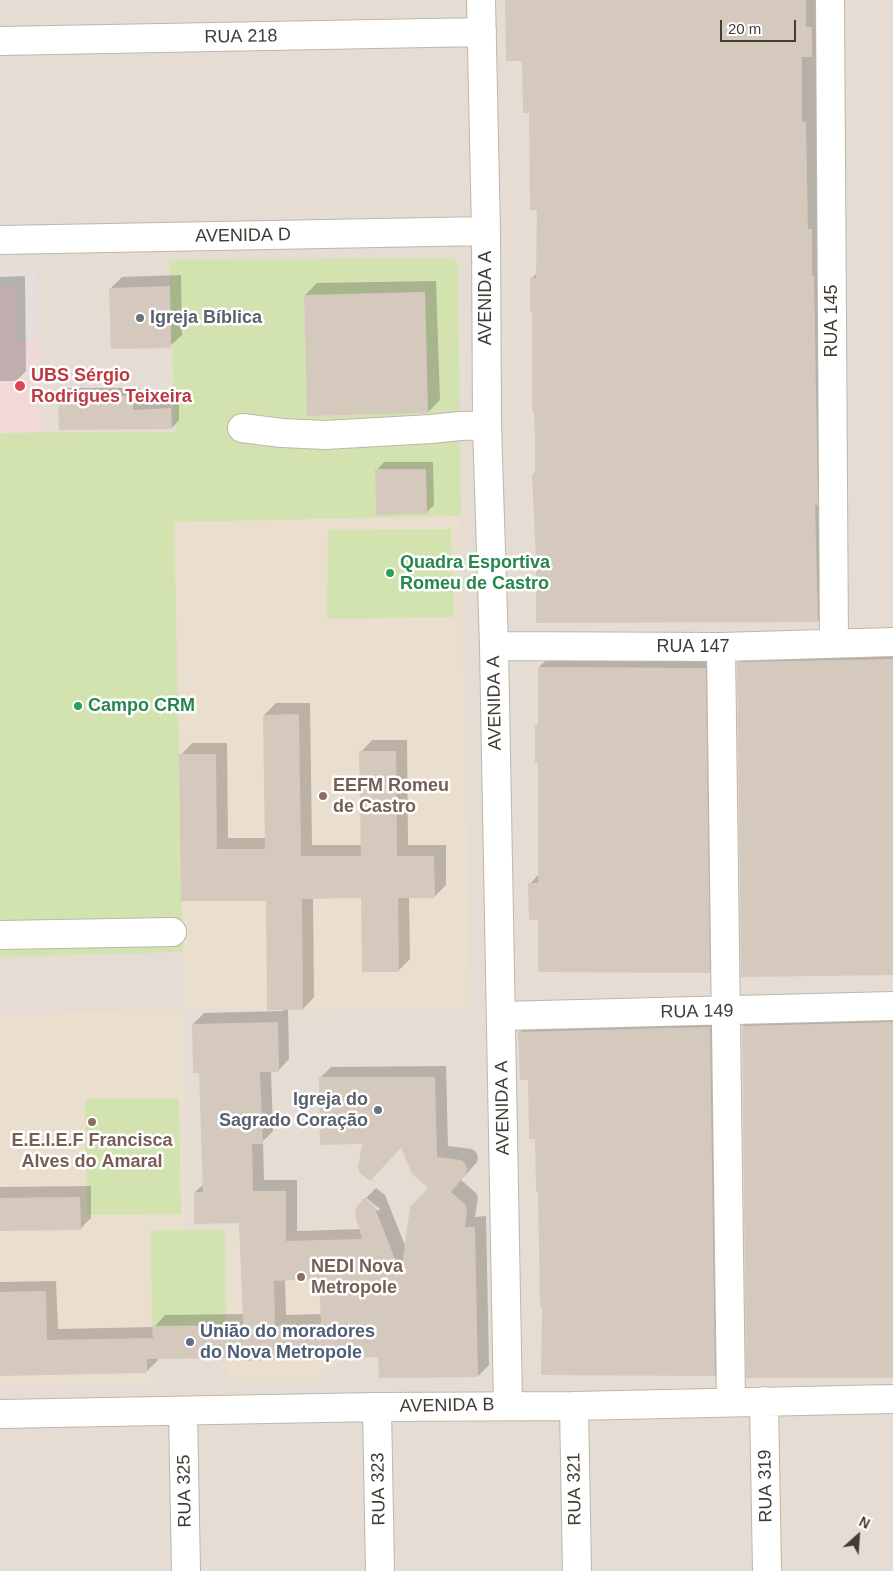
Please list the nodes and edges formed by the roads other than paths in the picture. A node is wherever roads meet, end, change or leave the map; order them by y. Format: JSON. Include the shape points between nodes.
{"nodes":[{"id":1,"x":481,"y":0,"type":"edge"},
{"id":2,"x":830,"y":0,"type":"edge"},
{"id":3,"x":482,"y":32,"type":"junction"},
{"id":4,"x":0,"y":41,"type":"edge"},
{"id":5,"x":486,"y":231,"type":"junction"},
{"id":6,"x":0,"y":240,"type":"edge"},
{"id":7,"x":487,"y":425,"type":"junction"},
{"id":8,"x":242,"y":428,"type":"dead end"},
{"id":9,"x":893,"y":642,"type":"edge"},
{"id":10,"x":834,"y":643,"type":"junction"},
{"id":11,"x":494,"y":646,"type":"junction"},
{"id":12,"x":721,"y":647,"type":"junction"},
{"id":13,"x":172,"y":932,"type":"dead end"},
{"id":14,"x":0,"y":935,"type":"edge"},
{"id":15,"x":893,"y":1006,"type":"edge"},
{"id":16,"x":726,"y":1011,"type":"junction"},
{"id":17,"x":501,"y":1016,"type":"junction"},
{"id":18,"x":893,"y":1399,"type":"edge"},
{"id":19,"x":764,"y":1401,"type":"junction"},
{"id":20,"x":731,"y":1402,"type":"junction"},
{"id":21,"x":508,"y":1405,"type":"junction"},
{"id":22,"x":574,"y":1406,"type":"junction"},
{"id":23,"x":377,"y":1407,"type":"junction"},
{"id":24,"x":183,"y":1411,"type":"junction"},
{"id":25,"x":0,"y":1414,"type":"edge"},
{"id":26,"x":186,"y":1571,"type":"edge"},
{"id":27,"x":380,"y":1571,"type":"edge"},
{"id":28,"x":577,"y":1571,"type":"edge"},
{"id":29,"x":767,"y":1571,"type":"edge"}],
"edges":[{"from":1,"to":3,"type":"street","name":"AVENIDA A"},
{"from":2,"to":10,"type":"street","name":"RUA 145"},
{"from":3,"to":4,"type":"street","name":"RUA 218"},
{"from":3,"to":5,"type":"street","name":"AVENIDA A"},
{"from":5,"to":6,"type":"street","name":"AVENIDA D"},
{"from":5,"to":7,"type":"street","name":"AVENIDA A"},
{"from":7,"to":8,"type":"street","via":[[326,435],[282,434]]},
{"from":7,"to":11,"type":"street","name":"AVENIDA A"},
{"from":9,"to":10,"type":"street","name":"RUA 147"},
{"from":10,"to":12,"type":"street","name":"RUA 147"},
{"from":11,"to":12,"type":"street","name":"RUA 147"},
{"from":11,"to":17,"type":"street","name":"AVENIDA A"},
{"from":12,"to":16,"type":"street"},
{"from":13,"to":14,"type":"street"},
{"from":15,"to":16,"type":"street","name":"RUA 149"},
{"from":16,"to":17,"type":"street","name":"RUA 149"},
{"from":16,"to":20,"type":"street"},
{"from":17,"to":21,"type":"street","name":"AVENIDA A"},
{"from":18,"to":19,"type":"street","name":"AVENIDA B"},
{"from":19,"to":20,"type":"street","name":"AVENIDA B"},
{"from":19,"to":29,"type":"street","name":"RUA 319"},
{"from":20,"to":22,"type":"street","name":"AVENIDA B"},
{"from":21,"to":22,"type":"street","name":"AVENIDA B"},
{"from":21,"to":23,"type":"street","name":"AVENIDA B"},
{"from":22,"to":28,"type":"street","name":"RUA 321"},
{"from":23,"to":24,"type":"street","name":"AVENIDA B"},
{"from":23,"to":27,"type":"street","name":"RUA 323"},
{"from":24,"to":25,"type":"street","name":"AVENIDA B"},
{"from":24,"to":26,"type":"street","name":"RUA 325"}]}
